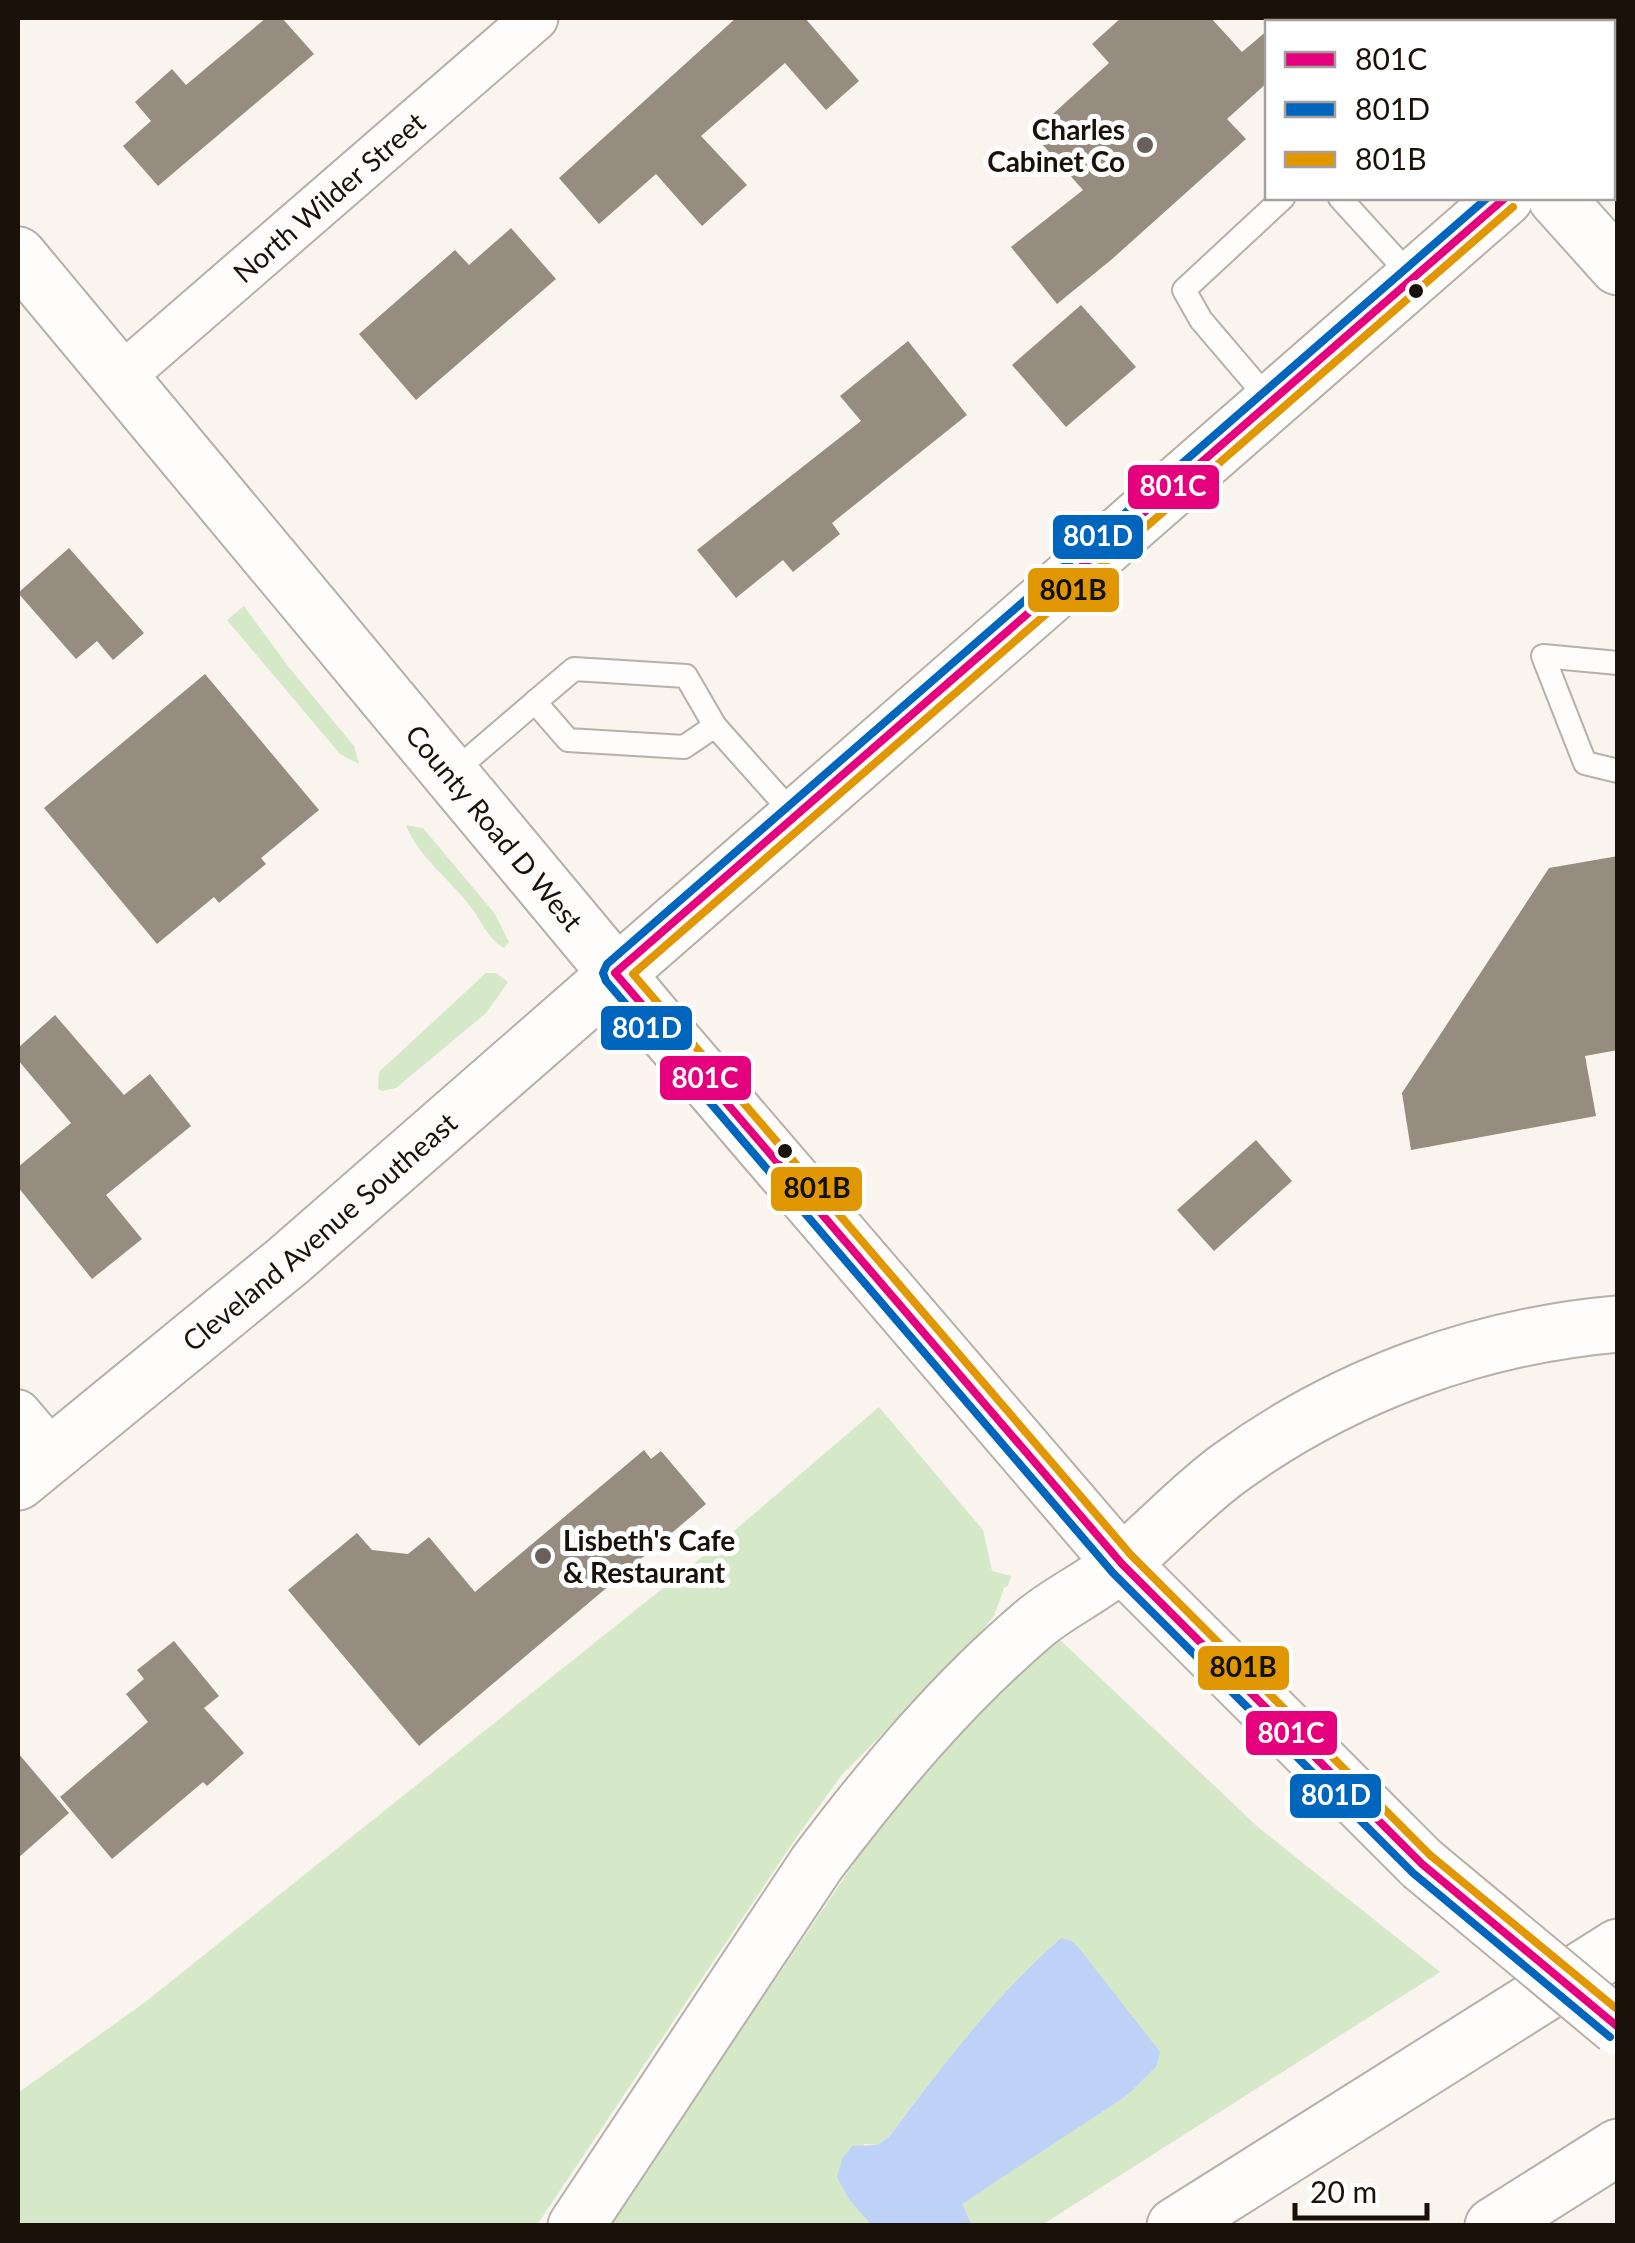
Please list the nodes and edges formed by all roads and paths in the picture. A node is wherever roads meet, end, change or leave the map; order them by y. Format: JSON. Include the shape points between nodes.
{"nodes":[{"id":1,"x":536,"y":18,"type":"edge"},
{"id":2,"x":1282,"y":200,"type":"edge"},
{"id":3,"x":1342,"y":200,"type":"edge"},
{"id":4,"x":1504,"y":200,"type":"edge"},
{"id":5,"x":1558,"y":200,"type":"edge"},
{"id":6,"x":18,"y":255,"type":"edge"},
{"id":7,"x":1618,"y":268,"type":"edge"},
{"id":8,"x":1413,"y":278,"type":"junction"},
{"id":9,"x":120,"y":377,"type":"junction"},
{"id":10,"x":1271,"y":402,"type":"junction"},
{"id":11,"x":1618,"y":663,"type":"edge"},
{"id":12,"x":535,"y":702,"type":"junction"},
{"id":13,"x":715,"y":726,"type":"junction"},
{"id":14,"x":1618,"y":771,"type":"edge"},
{"id":15,"x":450,"y":774,"type":"junction"},
{"id":16,"x":796,"y":817,"type":"junction"},
{"id":17,"x":616,"y":973,"type":"junction"},
{"id":18,"x":1618,"y":1324,"type":"edge"},
{"id":19,"x":29,"y":1449,"type":"edge"},
{"id":20,"x":1122,"y":1564,"type":"junction"},
{"id":21,"x":1618,"y":1947,"type":"edge"},
{"id":22,"x":1618,"y":2027,"type":"edge"},
{"id":23,"x":1618,"y":2147,"type":"edge"},
{"id":24,"x":576,"y":2226,"type":"edge"},
{"id":25,"x":1175,"y":2226,"type":"edge"},
{"id":26,"x":1493,"y":2226,"type":"edge"}],
"edges":[{"from":1,"to":9,"type":"street","name":"North Wilder Street"},
{"from":2,"to":10,"type":"lane","via":[[1184,290]]},
{"from":3,"to":8,"type":"lane"},
{"from":4,"to":8,"type":"main road","name":"Cleveland Avenue Southeast"},
{"from":5,"to":7,"type":"main road"},
{"from":6,"to":9,"type":"main road","name":"County Road D West"},
{"from":8,"to":10,"type":"main road","name":"Cleveland Avenue Southeast"},
{"from":9,"to":15,"type":"main road","name":"County Road D West"},
{"from":10,"to":16,"type":"main road","name":"Cleveland Avenue Southeast"},
{"from":11,"to":14,"type":"lane","via":[[1543,656],[1585,763]]},
{"from":12,"to":13,"type":"lane","via":[[568,740],[684,747]]},
{"from":12,"to":13,"type":"lane","via":[[574,669],[686,676]]},
{"from":12,"to":15,"type":"lane"},
{"from":13,"to":16,"type":"lane"},
{"from":15,"to":17,"type":"main road","name":"County Road D West"},
{"from":16,"to":17,"type":"main road","name":"Cleveland Avenue Southeast"},
{"from":17,"to":19,"type":"main road","name":"Cleveland Avenue Southeast","via":[[288,1261]]},
{"from":17,"to":20,"type":"main road","name":"County Road D West"},
{"from":18,"to":20,"type":"main road","via":[[1485,1345],[1392,1376],[1306,1419],[1230,1468]]},
{"from":20,"to":22,"type":"main road","name":"County Road D West","bridge":true,"via":[[1422,1864]]},
{"from":20,"to":24,"type":"main road","via":[[1038,1621],[937,1716],[854,1814]]},
{"from":21,"to":25,"type":"main road"},
{"from":23,"to":26,"type":"main road"}]}
